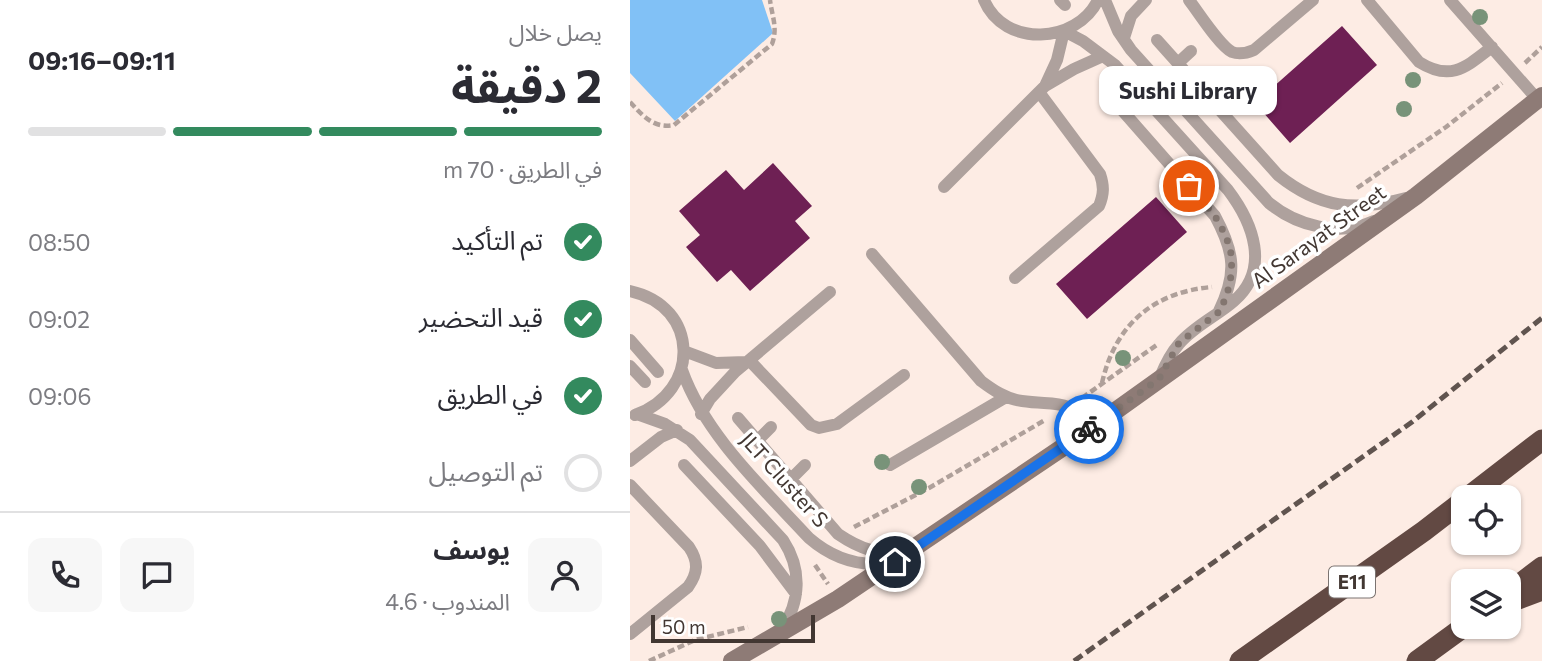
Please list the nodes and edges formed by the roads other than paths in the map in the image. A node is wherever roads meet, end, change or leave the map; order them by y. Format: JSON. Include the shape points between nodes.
{"nodes":[{"id":1,"x":984,"y":0,"type":"edge"},
{"id":2,"x":1098,"y":0,"type":"edge"},
{"id":3,"x":1105,"y":0,"type":"edge"},
{"id":4,"x":1146,"y":0,"type":"edge"},
{"id":5,"x":1189,"y":0,"type":"edge"},
{"id":6,"x":1313,"y":0,"type":"edge"},
{"id":7,"x":1450,"y":0,"type":"edge"},
{"id":8,"x":1369,"y":1,"type":"edge"},
{"id":9,"x":1064,"y":31,"type":"junction"},
{"id":10,"x":1124,"y":38,"type":"junction"},
{"id":11,"x":1157,"y":40,"type":"dead end"},
{"id":12,"x":1492,"y":47,"type":"junction"},
{"id":13,"x":1191,"y":51,"type":"dead end"},
{"id":14,"x":1103,"y":56,"type":"junction"},
{"id":15,"x":1178,"y":63,"type":"junction"},
{"id":16,"x":1042,"y":89,"type":"junction"},
{"id":17,"x":1107,"y":93,"type":"dead end"},
{"id":18,"x":1231,"y":94,"type":"dead end"},
{"id":19,"x":1540,"y":97,"type":"edge"},
{"id":20,"x":1216,"y":106,"type":"junction"},
{"id":21,"x":944,"y":187,"type":"dead end"},
{"id":22,"x":1416,"y":196,"type":"junction"},
{"id":23,"x":1396,"y":210,"type":"junction"},
{"id":24,"x":872,"y":254,"type":"dead end"},
{"id":25,"x":1015,"y":278,"type":"dead end"},
{"id":26,"x":630,"y":291,"type":"edge"},
{"id":27,"x":830,"y":292,"type":"dead end"},
{"id":28,"x":1219,"y":312,"type":"junction"},
{"id":29,"x":630,"y":340,"type":"edge"},
{"id":30,"x":684,"y":351,"type":"junction"},
{"id":31,"x":750,"y":361,"type":"junction"},
{"id":32,"x":630,"y":366,"type":"edge"},
{"id":33,"x":682,"y":370,"type":"junction"},
{"id":34,"x":658,"y":372,"type":"dead end"},
{"id":35,"x":904,"y":374,"type":"dead end"},
{"id":36,"x":1159,"y":379,"type":"junction"},
{"id":37,"x":645,"y":382,"type":"dead end"},
{"id":38,"x":1006,"y":397,"type":"junction"},
{"id":39,"x":701,"y":414,"type":"junction"},
{"id":40,"x":634,"y":415,"type":"edge"},
{"id":41,"x":738,"y":418,"type":"dead end"},
{"id":42,"x":771,"y":427,"type":"dead end"},
{"id":43,"x":1093,"y":427,"type":"junction"},
{"id":44,"x":677,"y":430,"type":"junction"},
{"id":45,"x":1542,"y":440,"type":"edge"},
{"id":46,"x":757,"y":441,"type":"junction"},
{"id":47,"x":630,"y":461,"type":"edge"},
{"id":48,"x":805,"y":464,"type":"dead end"},
{"id":49,"x":890,"y":465,"type":"dead end"},
{"id":50,"x":684,"y":466,"type":"dead end"},
{"id":51,"x":790,"y":480,"type":"junction"},
{"id":52,"x":630,"y":485,"type":"edge"},
{"id":53,"x":1484,"y":485,"type":"edge"},
{"id":54,"x":1451,"y":510,"type":"edge"},
{"id":55,"x":901,"y":558,"type":"junction"},
{"id":56,"x":1542,"y":567,"type":"edge"},
{"id":57,"x":1521,"y":583,"type":"edge"},
{"id":58,"x":1542,"y":590,"type":"edge"},
{"id":59,"x":796,"y":594,"type":"junction"},
{"id":60,"x":1521,"y":598,"type":"edge"},
{"id":61,"x":630,"y":634,"type":"edge"},
{"id":62,"x":777,"y":636,"type":"junction"},
{"id":63,"x":1451,"y":636,"type":"edge"},
{"id":64,"x":732,"y":661,"type":"edge"},
{"id":65,"x":1240,"y":661,"type":"edge"},
{"id":66,"x":1417,"y":661,"type":"edge"}],
"edges":[{"from":1,"to":9,"type":"lane","via":[[1002,23],[1021,33],[1043,36]]},
{"from":2,"to":9,"type":"lane","via":[[1082,21]]},
{"from":3,"to":10,"type":"lane"},
{"from":4,"to":10,"type":"lane","via":[[1131,16]]},
{"from":5,"to":6,"type":"lane","via":[[1224,44],[1243,54],[1254,50]]},
{"from":7,"to":12,"type":"lane"},
{"from":8,"to":12,"type":"lane","via":[[1429,69],[1464,68]]},
{"from":9,"to":14,"type":"lane"},
{"from":9,"to":16,"type":"lane","via":[[1057,60]]},
{"from":10,"to":23,"type":"lane","via":[[1283,215],[1311,226],[1340,229],[1369,223]]},
{"from":11,"to":15,"type":"lane"},
{"from":12,"to":19,"type":"lane"},
{"from":13,"to":15,"type":"lane"},
{"from":14,"to":16,"type":"lane"},
{"from":14,"to":28,"type":"lane","via":[[1228,190],[1251,227],[1255,268],[1247,286]]},
{"from":15,"to":20,"type":"lane"},
{"from":16,"to":21,"type":"lane"},
{"from":16,"to":25,"type":"lane","via":[[1100,174],[1104,196],[1099,206]]},
{"from":17,"to":28,"type":"lane","via":[[1118,114],[1215,216],[1226,236],[1231,276]]},
{"from":18,"to":20,"type":"lane"},
{"from":19,"to":22,"type":"main road","name":"Al Sarayat Street"},
{"from":20,"to":22,"type":"lane","via":[[1278,175],[1314,198],[1354,207]]},
{"from":22,"to":23,"type":"main road","name":"Al Sarayat Street"},
{"from":23,"to":36,"type":"main road","name":"Al Sarayat Street"},
{"from":24,"to":38,"type":"lane","via":[[981,381]]},
{"from":26,"to":30,"type":"lane","name":"JLT Cluster S","via":[[659,303],[672,316]]},
{"from":27,"to":31,"type":"lane"},
{"from":28,"to":36,"type":"lane","via":[[1179,343]]},
{"from":29,"to":34,"type":"lane"},
{"from":30,"to":31,"type":"lane","via":[[716,363]]},
{"from":30,"to":33,"type":"lane","name":"JLT Cluster S"},
{"from":31,"to":35,"type":"lane","via":[[819,428],[837,424]]},
{"from":31,"to":39,"type":"lane","via":[[722,384]]},
{"from":32,"to":37,"type":"lane"},
{"from":33,"to":39,"type":"lane","name":"JLT Cluster S"},
{"from":33,"to":40,"type":"lane","name":"JLT Cluster S","via":[[657,405]]},
{"from":36,"to":43,"type":"main road","name":"Al Sarayat Street"},
{"from":38,"to":43,"type":"lane","via":[[1057,402],[1080,413]]},
{"from":38,"to":49,"type":"lane"},
{"from":39,"to":55,"type":"lane","name":"JLT Cluster S","via":[[823,550],[858,564]]},
{"from":40,"to":44,"type":"lane","name":"JLT Cluster S"},
{"from":41,"to":46,"type":"lane"},
{"from":42,"to":46,"type":"lane"},
{"from":43,"to":55,"type":"main road","name":"Al Sarayat Street"},
{"from":44,"to":47,"type":"lane"},
{"from":44,"to":59,"type":"lane","name":"JLT Cluster S","via":[[702,450],[792,552]]},
{"from":45,"to":53,"type":"highway"},
{"from":46,"to":51,"type":"lane"},
{"from":48,"to":51,"type":"lane"},
{"from":50,"to":59,"type":"lane","via":[[699,491],[776,565]]},
{"from":51,"to":55,"type":"lane","via":[[838,534],[854,545]]},
{"from":52,"to":61,"type":"lane","via":[[689,547],[697,567],[688,587]]},
{"from":54,"to":65,"type":"highway","number":"E11"},
{"from":55,"to":62,"type":"main road","name":"Al Sarayat Street"},
{"from":56,"to":57,"type":"highway"},
{"from":58,"to":60,"type":"highway"},
{"from":59,"to":62,"type":"lane","name":"JLT Cluster S"},
{"from":62,"to":64,"type":"main road","name":"Al Sarayat Street"},
{"from":63,"to":66,"type":"highway"}]}
